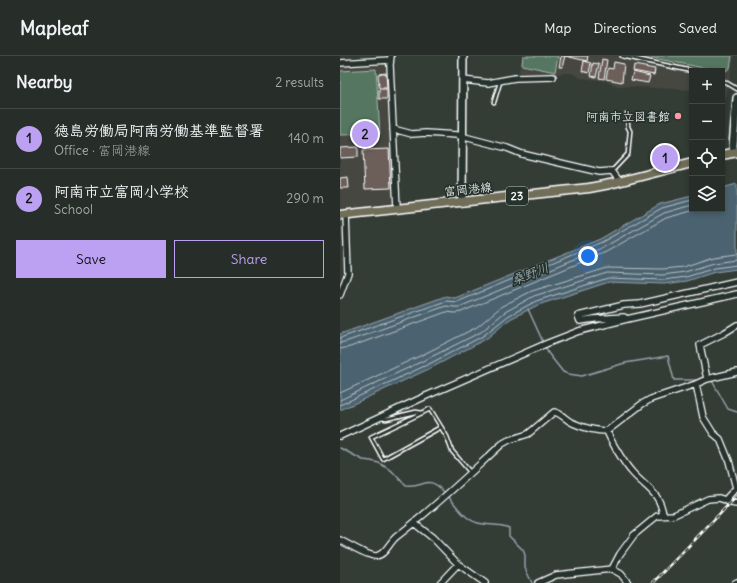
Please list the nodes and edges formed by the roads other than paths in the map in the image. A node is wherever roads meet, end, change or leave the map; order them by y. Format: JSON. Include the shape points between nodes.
{"nodes":[{"id":1,"x":463,"y":56,"type":"edge"},
{"id":2,"x":622,"y":56,"type":"edge"},
{"id":3,"x":391,"y":58,"type":"edge"},
{"id":4,"x":340,"y":63,"type":"edge"},
{"id":5,"x":689,"y":71,"type":"edge"},
{"id":6,"x":552,"y":77,"type":"dead end"},
{"id":7,"x":463,"y":80,"type":"junction"},
{"id":8,"x":500,"y":82,"type":"junction"},
{"id":9,"x":725,"y":82,"type":"edge"},
{"id":10,"x":737,"y":89,"type":"edge"},
{"id":11,"x":737,"y":98,"type":"edge"},
{"id":12,"x":494,"y":102,"type":"dead end"},
{"id":13,"x":627,"y":114,"type":"dead end"},
{"id":14,"x":393,"y":129,"type":"junction"},
{"id":15,"x":462,"y":137,"type":"junction"},
{"id":16,"x":736,"y":152,"type":"edge"},
{"id":17,"x":725,"y":154,"type":"edge"},
{"id":18,"x":689,"y":164,"type":"edge"},
{"id":19,"x":612,"y":171,"type":"junction"},
{"id":20,"x":620,"y":182,"type":"junction"},
{"id":21,"x":462,"y":202,"type":"junction"},
{"id":22,"x":397,"y":208,"type":"junction"},
{"id":23,"x":343,"y":214,"type":"edge"},
{"id":24,"x":737,"y":282,"type":"edge"},
{"id":25,"x":737,"y":294,"type":"edge"},
{"id":26,"x":340,"y":295,"type":"edge"},
{"id":27,"x":627,"y":319,"type":"junction"},
{"id":28,"x":737,"y":325,"type":"edge"},
{"id":29,"x":737,"y":372,"type":"edge"},
{"id":30,"x":707,"y":379,"type":"junction"},
{"id":31,"x":696,"y":384,"type":"junction"},
{"id":32,"x":422,"y":413,"type":"junction"},
{"id":33,"x":381,"y":418,"type":"junction"},
{"id":34,"x":441,"y":428,"type":"junction"},
{"id":35,"x":607,"y":431,"type":"junction"},
{"id":36,"x":340,"y":436,"type":"edge"},
{"id":37,"x":471,"y":473,"type":"junction"},
{"id":38,"x":725,"y":500,"type":"junction"},
{"id":39,"x":737,"y":504,"type":"edge"},
{"id":40,"x":663,"y":515,"type":"junction"},
{"id":41,"x":414,"y":523,"type":"junction"},
{"id":42,"x":340,"y":540,"type":"edge"},
{"id":43,"x":458,"y":564,"type":"junction"},
{"id":44,"x":612,"y":569,"type":"junction"},
{"id":45,"x":440,"y":583,"type":"edge"},
{"id":46,"x":484,"y":583,"type":"edge"},
{"id":47,"x":538,"y":583,"type":"edge"},
{"id":48,"x":628,"y":583,"type":"edge"}],
"edges":[{"from":1,"to":7,"type":"street"},
{"from":2,"to":5,"type":"lane"},
{"from":3,"to":4,"type":"street"},
{"from":3,"to":14,"type":"street"},
{"from":6,"to":8,"type":"street","via":[[516,78]]},
{"from":7,"to":8,"type":"street"},
{"from":7,"to":15,"type":"street"},
{"from":8,"to":12,"type":"lane"},
{"from":9,"to":10,"type":"lane"},
{"from":11,"to":16,"type":"street","via":[[733,148]]},
{"from":13,"to":19,"type":"lane","via":[[630,131],[628,154]]},
{"from":14,"to":15,"type":"street","via":[[412,134]]},
{"from":14,"to":22,"type":"street"},
{"from":15,"to":19,"type":"street","via":[[599,172]]},
{"from":15,"to":21,"type":"street"},
{"from":16,"to":17,"type":"main road"},
{"from":18,"to":20,"type":"main road","name":"富岡港線","number":"23"},
{"from":19,"to":20,"type":"street"},
{"from":20,"to":21,"type":"main road","name":"富岡港線","number":"23","via":[[589,188]]},
{"from":21,"to":22,"type":"main road","name":"富岡港線","number":"23"},
{"from":22,"to":23,"type":"main road","name":"富岡港線","number":"23"},
{"from":23,"to":26,"type":"street","via":[[348,273]]},
{"from":24,"to":27,"type":"street","via":[[578,316],[580,321],[624,316]]},
{"from":25,"to":27,"type":"street"},
{"from":27,"to":33,"type":"street","via":[[579,331],[548,343]]},
{"from":28,"to":30,"type":"street","via":[[700,345]]},
{"from":29,"to":30,"type":"street"},
{"from":30,"to":31,"type":"street"},
{"from":31,"to":35,"type":"street","via":[[651,399]]},
{"from":31,"to":38,"type":"street","via":[[703,417],[720,439],[736,488]]},
{"from":32,"to":33,"type":"lane"},
{"from":32,"to":34,"type":"lane","via":[[430,409]]},
{"from":32,"to":34,"type":"lane","via":[[371,437],[383,459]]},
{"from":33,"to":36,"type":"street"},
{"from":34,"to":37,"type":"lane","via":[[452,451]]},
{"from":35,"to":37,"type":"street","via":[[572,423],[558,412],[554,412],[528,434],[502,444]]},
{"from":35,"to":40,"type":"street","via":[[630,470],[659,499]]},
{"from":37,"to":41,"type":"street"},
{"from":38,"to":39,"type":"street"},
{"from":38,"to":40,"type":"street","via":[[708,499],[674,515]]},
{"from":40,"to":44,"type":"street","via":[[657,516],[634,535]]},
{"from":41,"to":42,"type":"street","via":[[377,556]]},
{"from":41,"to":43,"type":"street"},
{"from":43,"to":45,"type":"street"},
{"from":43,"to":46,"type":"street"},
{"from":44,"to":47,"type":"street","via":[[556,574]]},
{"from":44,"to":48,"type":"street","via":[[621,574]]}]}
